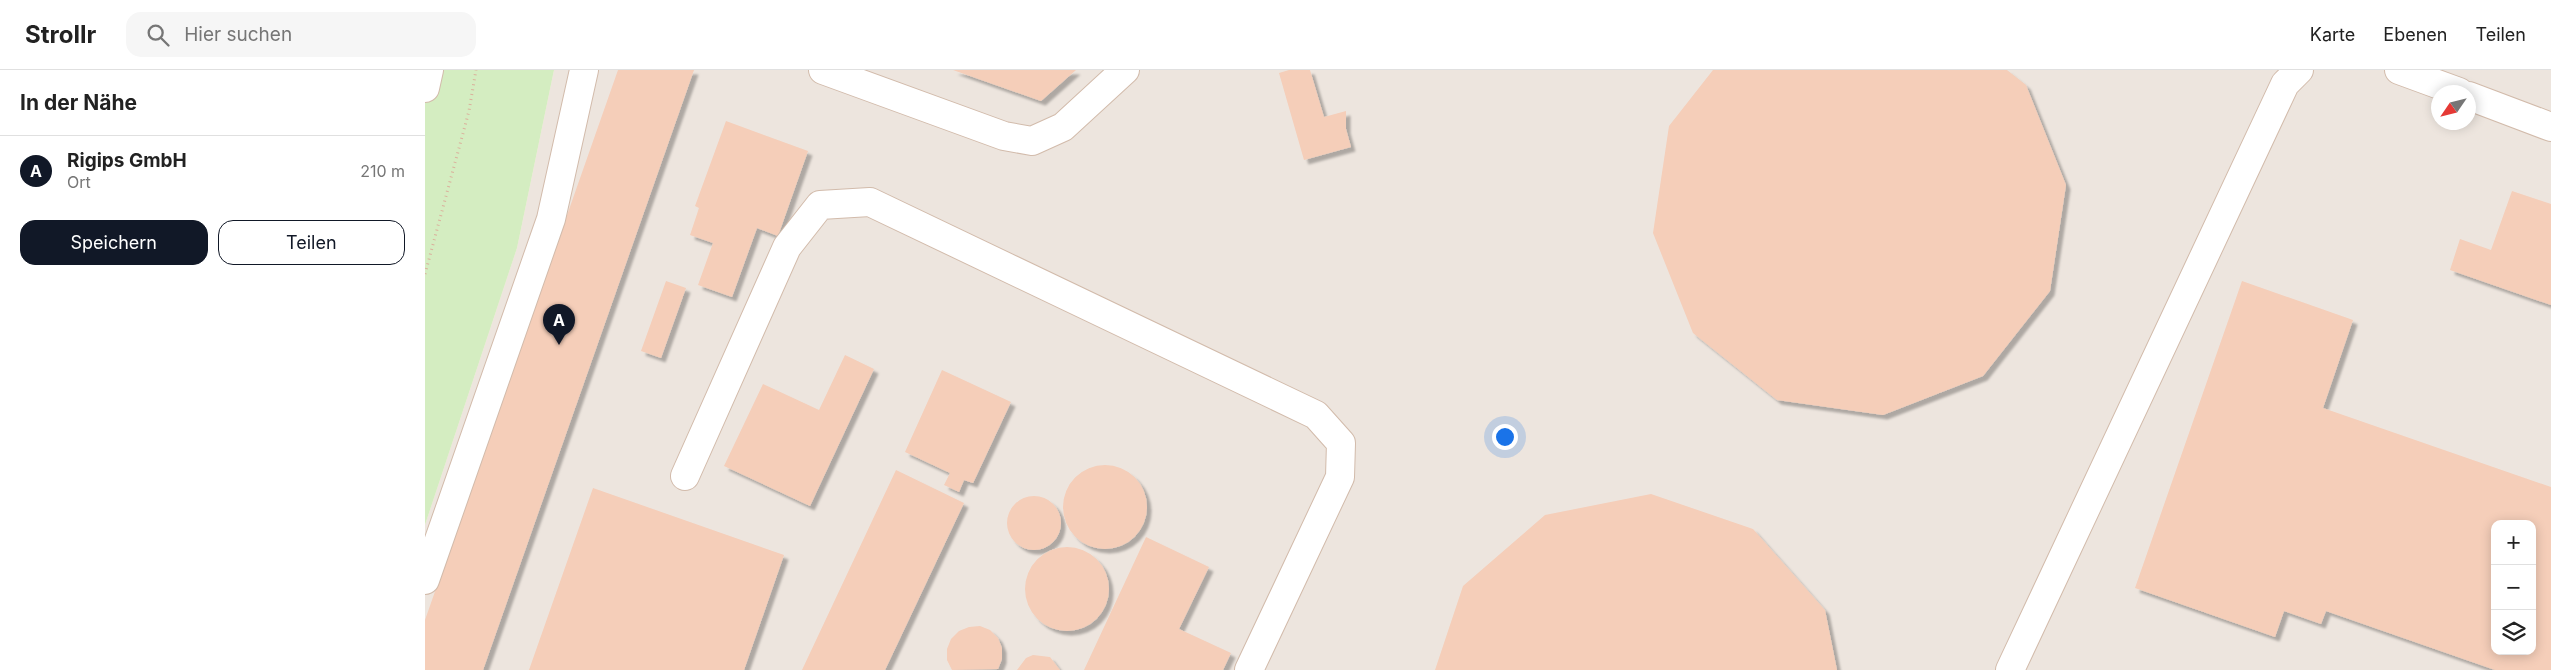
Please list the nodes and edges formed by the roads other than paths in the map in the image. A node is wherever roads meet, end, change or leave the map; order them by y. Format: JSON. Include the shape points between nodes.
{"nodes":[{"id":1,"x":429,"y":70,"type":"edge"},
{"id":2,"x":584,"y":70,"type":"edge"},
{"id":3,"x":823,"y":70,"type":"edge"},
{"id":4,"x":1125,"y":70,"type":"edge"},
{"id":5,"x":2299,"y":70,"type":"edge"},
{"id":6,"x":2399,"y":70,"type":"edge"},
{"id":7,"x":2440,"y":85,"type":"edge"},
{"id":8,"x":425,"y":88,"type":"edge"},
{"id":9,"x":2476,"y":99,"type":"edge"},
{"id":10,"x":2551,"y":127,"type":"edge"},
{"id":11,"x":685,"y":476,"type":"dead end"},
{"id":12,"x":425,"y":580,"type":"edge"},
{"id":13,"x":1249,"y":670,"type":"edge"},
{"id":14,"x":2010,"y":670,"type":"edge"}],
"edges":[{"from":1,"to":8,"type":"street"},
{"from":2,"to":12,"type":"street","via":[[551,219]]},
{"from":3,"to":4,"type":"street","via":[[1004,136],[1032,141],[1063,127]]},
{"from":5,"to":14,"type":"street","via":[[2285,84]]},
{"from":6,"to":7,"type":"street"},
{"from":9,"to":10,"type":"street"},
{"from":11,"to":13,"type":"street","via":[[787,247],[820,205],[870,202],[1315,415],[1341,443],[1340,477]]}]}
